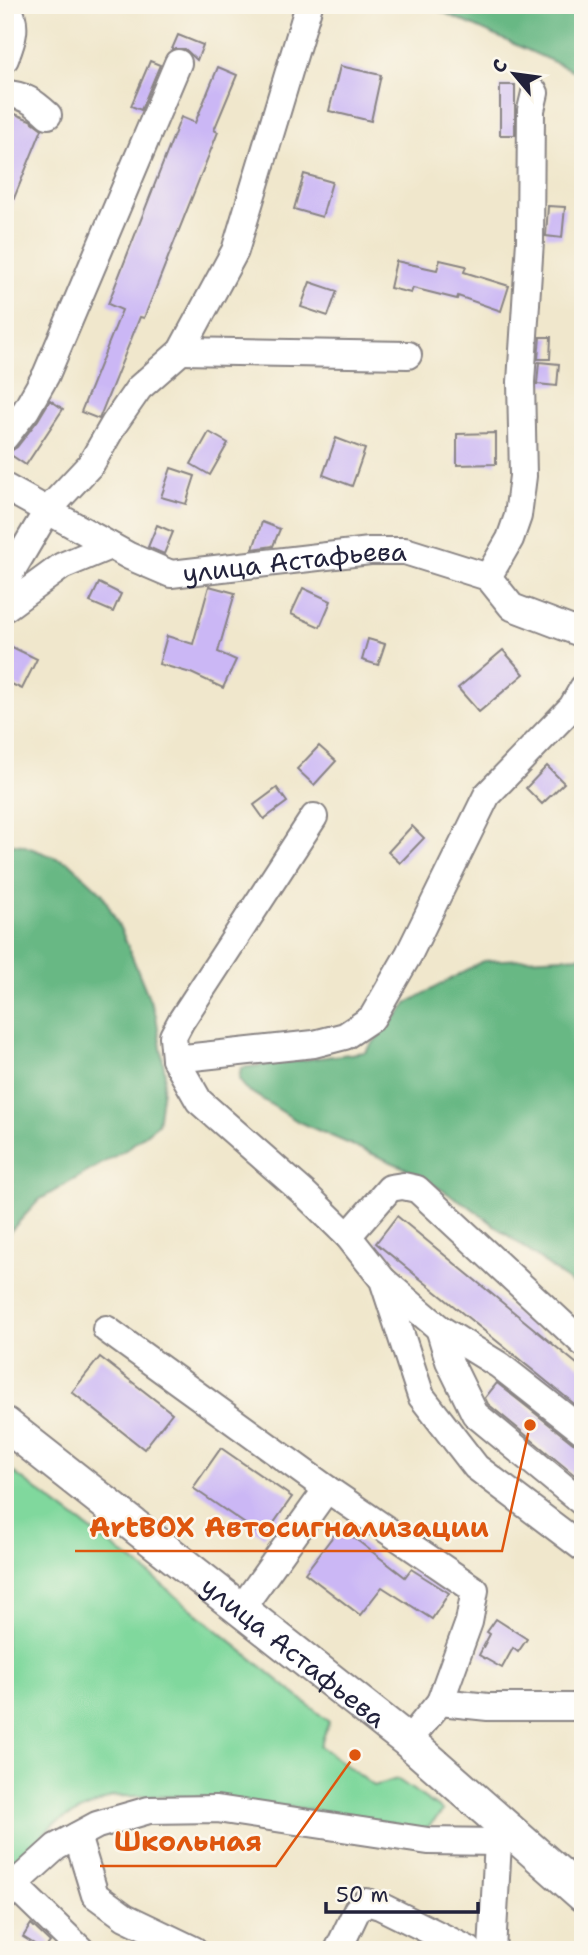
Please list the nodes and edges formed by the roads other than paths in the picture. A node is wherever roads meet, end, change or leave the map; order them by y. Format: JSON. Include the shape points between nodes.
{"nodes":[{"id":1,"x":7,"y":5,"type":"edge"},
{"id":2,"x":309,"y":5,"type":"edge"},
{"id":3,"x":5,"y":60,"type":"edge"},
{"id":4,"x":178,"y":63,"type":"dead end"},
{"id":5,"x":535,"y":93,"type":"dead end"},
{"id":6,"x":5,"y":94,"type":"edge"},
{"id":7,"x":48,"y":115,"type":"dead end"},
{"id":8,"x":181,"y":351,"type":"junction"},
{"id":9,"x":408,"y":355,"type":"dead end"},
{"id":10,"x":5,"y":437,"type":"edge"},
{"id":11,"x":5,"y":487,"type":"edge"},
{"id":12,"x":47,"y":511,"type":"junction"},
{"id":13,"x":110,"y":545,"type":"junction"},
{"id":14,"x":488,"y":577,"type":"junction"},
{"id":15,"x":5,"y":590,"type":"edge"},
{"id":16,"x":5,"y":608,"type":"edge"},
{"id":17,"x":583,"y":634,"type":"edge"},
{"id":18,"x":583,"y":688,"type":"edge"},
{"id":19,"x":314,"y":817,"type":"dead end"},
{"id":20,"x":174,"y":1059,"type":"junction"},
{"id":21,"x":348,"y":1236,"type":"junction"},
{"id":22,"x":383,"y":1280,"type":"junction"},
{"id":23,"x":439,"y":1328,"type":"junction"},
{"id":24,"x":106,"y":1329,"type":"dead end"},
{"id":25,"x":583,"y":1343,"type":"edge"},
{"id":26,"x":5,"y":1424,"type":"edge"},
{"id":27,"x":583,"y":1432,"type":"edge"},
{"id":28,"x":327,"y":1489,"type":"junction"},
{"id":29,"x":583,"y":1503,"type":"edge"},
{"id":30,"x":583,"y":1548,"type":"edge"},
{"id":31,"x":241,"y":1609,"type":"junction"},
{"id":32,"x":440,"y":1702,"type":"junction"},
{"id":33,"x":583,"y":1707,"type":"edge"},
{"id":34,"x":408,"y":1741,"type":"junction"},
{"id":35,"x":77,"y":1836,"type":"junction"},
{"id":36,"x":504,"y":1837,"type":"junction"},
{"id":37,"x":10,"y":1891,"type":"edge"},
{"id":38,"x":583,"y":1895,"type":"edge"},
{"id":39,"x":81,"y":1950,"type":"edge"},
{"id":40,"x":194,"y":1950,"type":"edge"},
{"id":41,"x":338,"y":1950,"type":"edge"},
{"id":42,"x":469,"y":1950,"type":"edge"},
{"id":43,"x":492,"y":1950,"type":"edge"}],
"edges":[{"from":1,"to":3,"type":"street","via":[[15,34]]},
{"from":2,"to":8,"type":"street","via":[[235,251]]},
{"from":4,"to":10,"type":"street","via":[[46,375]]},
{"from":5,"to":14,"type":"street","via":[[521,382],[523,476],[518,516]]},
{"from":6,"to":7,"type":"street","via":[[34,102]]},
{"from":8,"to":9,"type":"street"},
{"from":8,"to":12,"type":"street","via":[[139,388],[91,464]]},
{"from":11,"to":12,"type":"street","name":"улица Астафьева"},
{"from":12,"to":13,"type":"street","name":"улица Астафьева"},
{"from":12,"to":15,"type":"street"},
{"from":13,"to":14,"type":"street","name":"улица Астафьева","via":[[171,574],[405,551]]},
{"from":13,"to":16,"type":"street","via":[[62,566]]},
{"from":14,"to":17,"type":"street","via":[[512,607]]},
{"from":18,"to":20,"type":"street","via":[[572,707],[487,795],[409,954],[372,1018],[345,1036],[314,1044]]},
{"from":19,"to":20,"type":"street","via":[[181,1021],[173,1036]]},
{"from":20,"to":21,"type":"street","via":[[199,1101]]},
{"from":21,"to":22,"type":"street"},
{"from":21,"to":25,"type":"street","via":[[390,1188],[417,1189]]},
{"from":22,"to":23,"type":"street"},
{"from":22,"to":30,"type":"street","via":[[421,1396],[476,1467]]},
{"from":23,"to":27,"type":"street","via":[[499,1365]]},
{"from":23,"to":29,"type":"street","via":[[449,1361],[475,1414]]},
{"from":24,"to":28,"type":"street"},
{"from":26,"to":31,"type":"main road","name":"улица Астафьева"},
{"from":28,"to":31,"type":"street"},
{"from":28,"to":32,"type":"street","via":[[475,1590],[469,1622]]},
{"from":31,"to":34,"type":"main road","name":"улица Астафьева"},
{"from":32,"to":33,"type":"street"},
{"from":32,"to":34,"type":"street"},
{"from":34,"to":36,"type":"main road","name":"улица Астафьева"},
{"from":35,"to":36,"type":"street","via":[[97,1825],[149,1810],[216,1809],[428,1841]]},
{"from":35,"to":37,"type":"street","via":[[56,1847]]},
{"from":35,"to":40,"type":"street","via":[[95,1895],[125,1917]]},
{"from":36,"to":38,"type":"main road","name":"улица Астафьева"},
{"from":36,"to":43,"type":"street"},
{"from":37,"to":39,"type":"street"},
{"from":41,"to":42,"type":"street","via":[[366,1902]]}]}
